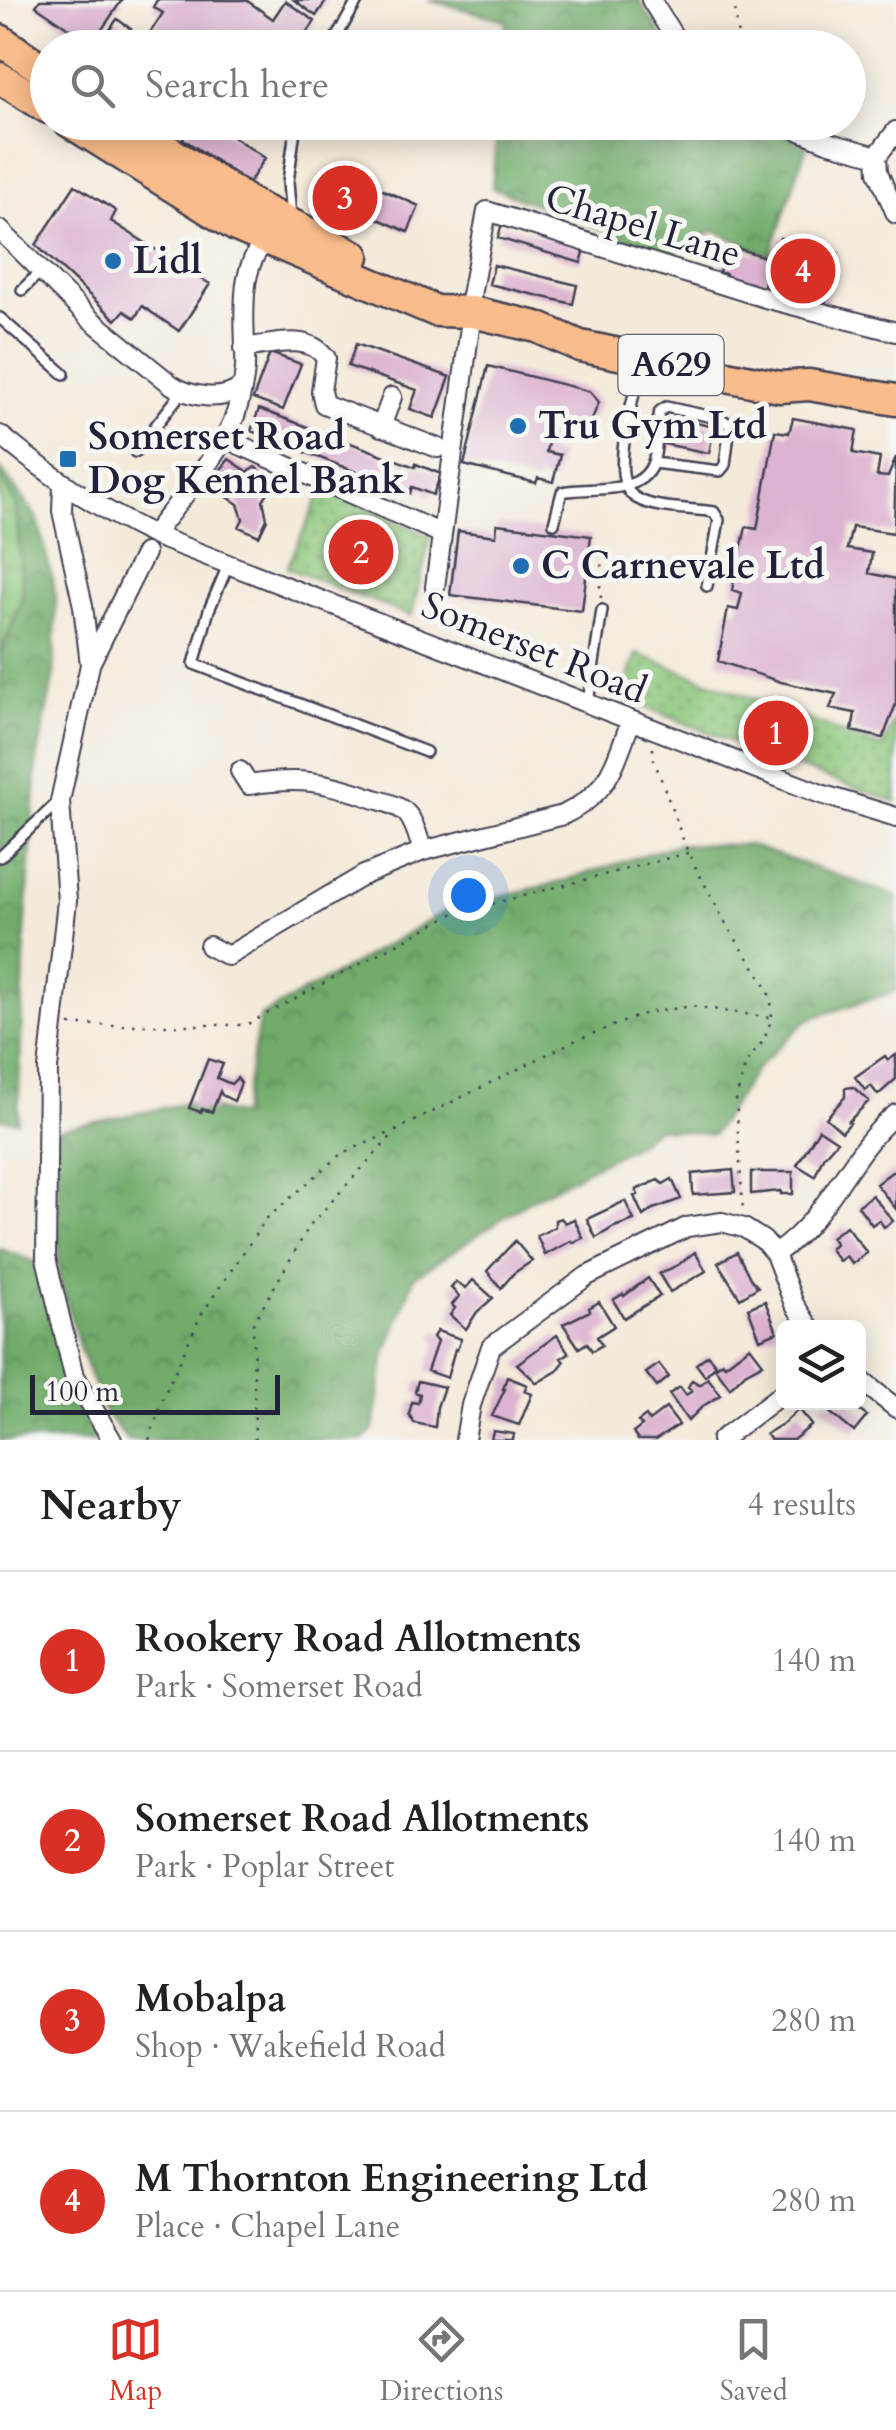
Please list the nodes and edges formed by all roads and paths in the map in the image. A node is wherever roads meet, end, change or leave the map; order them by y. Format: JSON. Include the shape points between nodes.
{"nodes":[{"id":1,"x":358,"y":0,"type":"edge"},
{"id":2,"x":651,"y":0,"type":"edge"},
{"id":3,"x":734,"y":0,"type":"edge"},
{"id":4,"x":340,"y":30,"type":"edge"},
{"id":5,"x":670,"y":30,"type":"edge"},
{"id":6,"x":738,"y":30,"type":"edge"},
{"id":7,"x":0,"y":40,"type":"edge"},
{"id":8,"x":30,"y":60,"type":"edge"},
{"id":9,"x":0,"y":78,"type":"edge"},
{"id":10,"x":30,"y":97,"type":"edge"},
{"id":11,"x":896,"y":131,"type":"edge"},
{"id":12,"x":98,"y":140,"type":"edge"},
{"id":13,"x":151,"y":140,"type":"edge"},
{"id":14,"x":294,"y":140,"type":"edge"},
{"id":15,"x":822,"y":140,"type":"edge"},
{"id":16,"x":877,"y":156,"type":"junction"},
{"id":17,"x":896,"y":214,"type":"edge"},
{"id":18,"x":278,"y":233,"type":"junction"},
{"id":19,"x":1,"y":234,"type":"edge"},
{"id":20,"x":41,"y":271,"type":"junction"},
{"id":21,"x":22,"y":290,"type":"dead end"},
{"id":22,"x":470,"y":312,"type":"junction"},
{"id":23,"x":0,"y":318,"type":"edge"},
{"id":24,"x":536,"y":327,"type":"junction"},
{"id":25,"x":896,"y":332,"type":"edge"},
{"id":26,"x":244,"y":348,"type":"junction"},
{"id":27,"x":642,"y":359,"type":"junction"},
{"id":28,"x":64,"y":374,"type":"dead end"},
{"id":29,"x":809,"y":385,"type":"junction"},
{"id":30,"x":240,"y":388,"type":"junction"},
{"id":31,"x":182,"y":392,"type":"junction"},
{"id":32,"x":392,"y":398,"type":"dead end"},
{"id":33,"x":896,"y":400,"type":"edge"},
{"id":34,"x":382,"y":427,"type":"junction"},
{"id":35,"x":0,"y":435,"type":"edge"},
{"id":36,"x":224,"y":438,"type":"junction"},
{"id":37,"x":438,"y":448,"type":"dead end"},
{"id":38,"x":135,"y":452,"type":"dead end"},
{"id":39,"x":653,"y":463,"type":"junction"},
{"id":40,"x":63,"y":484,"type":"junction"},
{"id":41,"x":625,"y":487,"type":"junction"},
{"id":42,"x":554,"y":523,"type":"dead end"},
{"id":43,"x":442,"y":534,"type":"junction"},
{"id":44,"x":149,"y":544,"type":"junction"},
{"id":45,"x":602,"y":559,"type":"dead end"},
{"id":46,"x":228,"y":563,"type":"junction"},
{"id":47,"x":707,"y":586,"type":"dead end"},
{"id":48,"x":435,"y":587,"type":"dead end"},
{"id":49,"x":602,"y":610,"type":"joint"},
{"id":50,"x":90,"y":664,"type":"junction"},
{"id":51,"x":588,"y":703,"type":"junction"},
{"id":52,"x":631,"y":721,"type":"junction"},
{"id":53,"x":654,"y":748,"type":"dead end"},
{"id":54,"x":426,"y":752,"type":"dead end"},
{"id":55,"x":244,"y":785,"type":"dead end"},
{"id":56,"x":60,"y":801,"type":"junction"},
{"id":57,"x":896,"y":816,"type":"edge"},
{"id":58,"x":424,"y":851,"type":"junction"},
{"id":59,"x":688,"y":853,"type":"junction"},
{"id":60,"x":0,"y":857,"type":"edge"},
{"id":61,"x":209,"y":946,"type":"dead end"},
{"id":62,"x":772,"y":1018,"type":"junction"},
{"id":63,"x":53,"y":1025,"type":"junction"},
{"id":64,"x":896,"y":1114,"type":"edge"},
{"id":65,"x":398,"y":1129,"type":"junction"},
{"id":66,"x":744,"y":1228,"type":"junction"},
{"id":67,"x":775,"y":1254,"type":"junction"},
{"id":68,"x":805,"y":1320,"type":"edge"},
{"id":69,"x":866,"y":1384,"type":"edge"},
{"id":70,"x":776,"y":1398,"type":"edge"},
{"id":71,"x":896,"y":1408,"type":"edge"},
{"id":72,"x":112,"y":1440,"type":"edge"},
{"id":73,"x":148,"y":1440,"type":"edge"},
{"id":74,"x":255,"y":1440,"type":"edge"},
{"id":75,"x":465,"y":1440,"type":"edge"},
{"id":76,"x":720,"y":1440,"type":"edge"}],
"edges":[{"from":1,"to":4,"type":"lane"},
{"from":2,"to":5,"type":"street"},
{"from":3,"to":6,"type":"path"},
{"from":7,"to":8,"type":"highway"},
{"from":9,"to":10,"type":"highway"},
{"from":11,"to":16,"type":"street"},
{"from":12,"to":18,"type":"highway","number":"A629","via":[[200,205]]},
{"from":13,"to":18,"type":"highway","number":"A629","via":[[254,206]]},
{"from":14,"to":18,"type":"lane"},
{"from":15,"to":16,"type":"street"},
{"from":16,"to":17,"type":"street"},
{"from":18,"to":22,"type":"highway","number":"A629","via":[[436,311]]},
{"from":18,"to":26,"type":"street","via":[[248,280]]},
{"from":19,"to":20,"type":"street"},
{"from":20,"to":21,"type":"lane"},
{"from":20,"to":31,"type":"street"},
{"from":22,"to":24,"type":"highway","number":"A629"},
{"from":22,"to":25,"type":"street","name":"Chapel Lane","via":[[487,211]]},
{"from":22,"to":43,"type":"street"},
{"from":23,"to":28,"type":"lane"},
{"from":24,"to":27,"type":"highway","number":"A629","via":[[580,346]]},
{"from":24,"to":29,"type":"highway","number":"A629","via":[[592,330],[770,366]]},
{"from":26,"to":30,"type":"street"},
{"from":26,"to":34,"type":"street","via":[[291,342],[319,348],[326,358],[324,404]]},
{"from":27,"to":29,"type":"highway","number":"A629","via":[[780,388]]},
{"from":27,"to":41,"type":"lane","via":[[621,460]]},
{"from":29,"to":33,"type":"highway","number":"A629"},
{"from":30,"to":31,"type":"street","via":[[228,395]]},
{"from":30,"to":36,"type":"street"},
{"from":31,"to":38,"type":"lane"},
{"from":32,"to":34,"type":"street"},
{"from":34,"to":37,"type":"street"},
{"from":35,"to":40,"type":"street","name":"Somerset Road"},
{"from":36,"to":43,"type":"street"},
{"from":36,"to":44,"type":"street"},
{"from":39,"to":39,"type":"lane","via":[[666,407],[730,426],[720,472]]},
{"from":39,"to":41,"type":"lane"},
{"from":40,"to":44,"type":"street","name":"Somerset Road"},
{"from":40,"to":50,"type":"street"},
{"from":41,"to":42,"type":"lane","via":[[562,492]]},
{"from":41,"to":47,"type":"lane","via":[[646,502],[714,512]]},
{"from":43,"to":48,"type":"street"},
{"from":44,"to":46,"type":"street","name":"Somerset Road"},
{"from":44,"to":50,"type":"street"},
{"from":45,"to":49,"type":"path"},
{"from":46,"to":51,"type":"street","name":"Somerset Road"},
{"from":46,"to":54,"type":"lane","via":[[194,664]]},
{"from":49,"to":51,"type":"lane"},
{"from":50,"to":56,"type":"street"},
{"from":51,"to":52,"type":"street","name":"Somerset Road"},
{"from":52,"to":57,"type":"street","name":"Somerset Road"},
{"from":52,"to":58,"type":"street","via":[[600,792],[583,806]]},
{"from":53,"to":59,"type":"path"},
{"from":55,"to":58,"type":"street","via":[[310,780],[394,806],[408,815]]},
{"from":56,"to":60,"type":"lane"},
{"from":56,"to":63,"type":"street","via":[[67,901]]},
{"from":58,"to":61,"type":"street","via":[[364,875],[227,965]]},
{"from":59,"to":62,"type":"path","via":[[764,980]]},
{"from":59,"to":63,"type":"path","via":[[453,914],[246,1025]]},
{"from":62,"to":65,"type":"path","via":[[692,1006],[646,1014],[574,1041]]},
{"from":62,"to":66,"type":"path","via":[[746,1063],[736,1099]]},
{"from":63,"to":72,"type":"street","via":[[46,1258],[74,1376]]},
{"from":64,"to":67,"type":"street","via":[[819,1216]]},
{"from":65,"to":73,"type":"path","via":[[341,1154],[266,1219],[201,1315]]},
{"from":65,"to":74,"type":"path","via":[[310,1225],[253,1324]]},
{"from":66,"to":67,"type":"street"},
{"from":66,"to":75,"type":"street","via":[[722,1222],[687,1227],[588,1276],[491,1348]]},
{"from":67,"to":68,"type":"street"},
{"from":69,"to":71,"type":"street"},
{"from":70,"to":76,"type":"street"}]}
